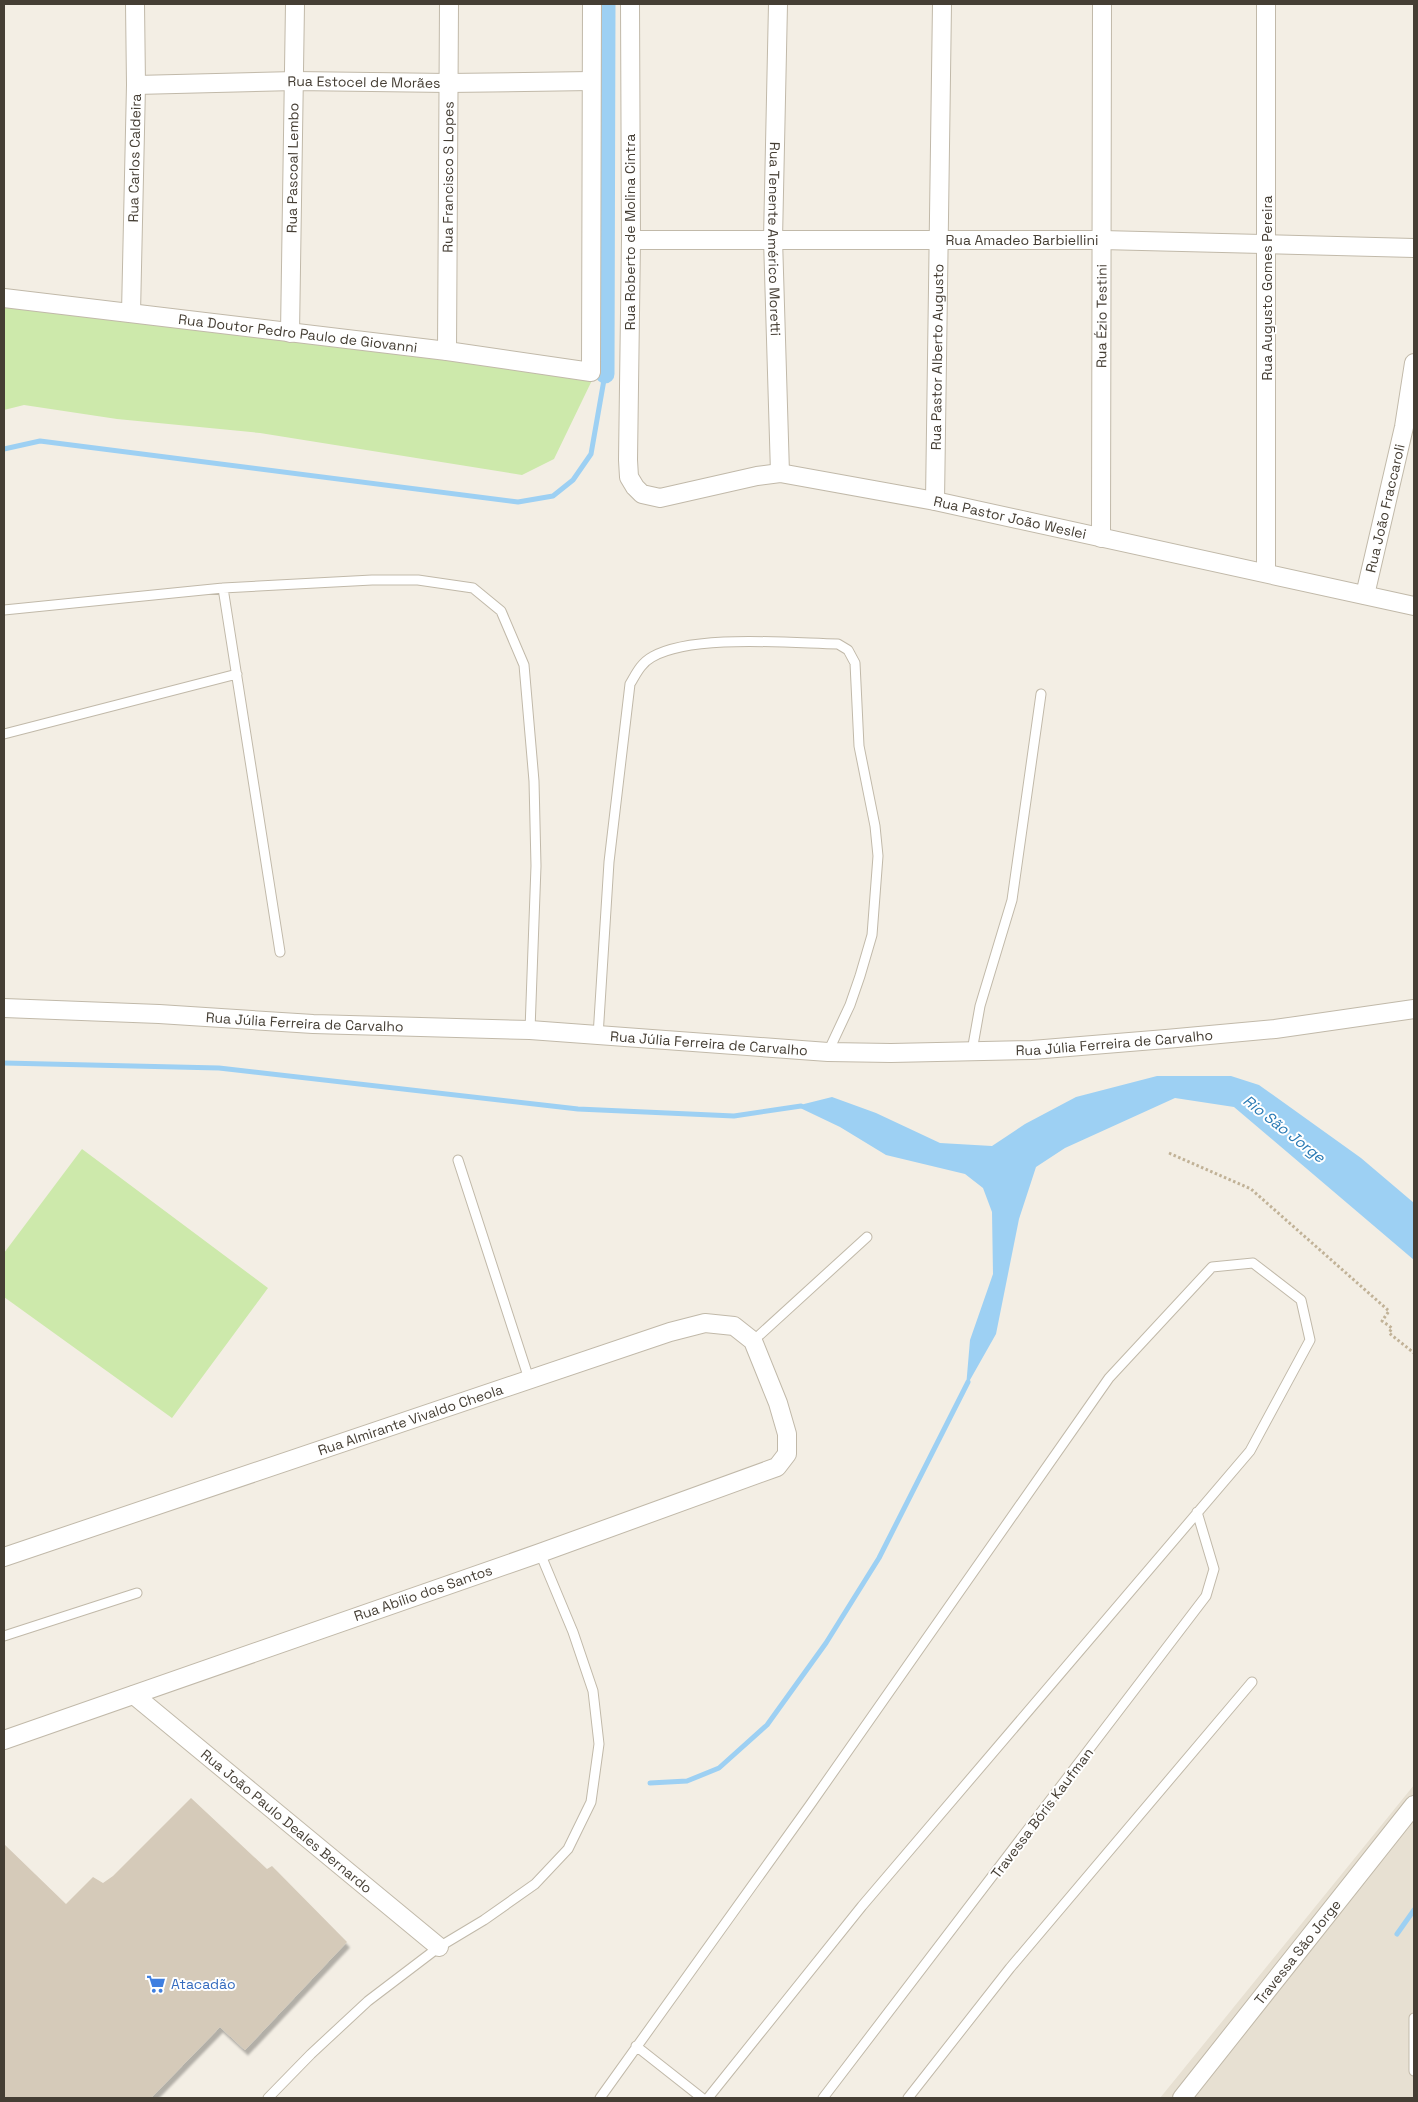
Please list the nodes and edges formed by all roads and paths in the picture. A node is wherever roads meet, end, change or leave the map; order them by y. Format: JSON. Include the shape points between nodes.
{"nodes":[{"id":1,"x":135,"y":4,"type":"edge"},
{"id":2,"x":295,"y":4,"type":"edge"},
{"id":3,"x":449,"y":4,"type":"edge"},
{"id":4,"x":592,"y":4,"type":"edge"},
{"id":5,"x":630,"y":4,"type":"edge"},
{"id":6,"x":778,"y":4,"type":"edge"},
{"id":7,"x":942,"y":4,"type":"edge"},
{"id":8,"x":1102,"y":4,"type":"edge"},
{"id":9,"x":1266,"y":4,"type":"edge"},
{"id":10,"x":295,"y":81,"type":"junction"},
{"id":11,"x":591,"y":81,"type":"junction"},
{"id":12,"x":448,"y":83,"type":"junction"},
{"id":13,"x":136,"y":85,"type":"junction"},
{"id":14,"x":773,"y":239,"type":"junction"},
{"id":15,"x":631,"y":240,"type":"junction"},
{"id":16,"x":1102,"y":240,"type":"junction"},
{"id":17,"x":940,"y":241,"type":"junction"},
{"id":18,"x":1267,"y":244,"type":"junction"},
{"id":19,"x":1414,"y":248,"type":"edge"},
{"id":20,"x":4,"y":298,"type":"edge"},
{"id":21,"x":131,"y":313,"type":"junction"},
{"id":22,"x":290,"y":333,"type":"junction"},
{"id":23,"x":446,"y":351,"type":"junction"},
{"id":24,"x":1414,"y":363,"type":"edge"},
{"id":25,"x":628,"y":460,"type":"joint"},
{"id":26,"x":780,"y":473,"type":"junction"},
{"id":27,"x":935,"y":502,"type":"junction"},
{"id":28,"x":1102,"y":538,"type":"junction"},
{"id":29,"x":1266,"y":572,"type":"junction"},
{"id":30,"x":224,"y":588,"type":"junction"},
{"id":31,"x":1365,"y":595,"type":"junction"},
{"id":32,"x":1414,"y":606,"type":"edge"},
{"id":33,"x":4,"y":610,"type":"edge"},
{"id":34,"x":237,"y":674,"type":"junction"},
{"id":35,"x":1041,"y":694,"type":"dead end"},
{"id":36,"x":4,"y":734,"type":"edge"},
{"id":37,"x":280,"y":952,"type":"dead end"},
{"id":38,"x":4,"y":1008,"type":"edge"},
{"id":39,"x":1414,"y":1009,"type":"edge"},
{"id":40,"x":530,"y":1030,"type":"junction"},
{"id":41,"x":598,"y":1036,"type":"junction"},
{"id":42,"x":972,"y":1051,"type":"junction"},
{"id":43,"x":828,"y":1052,"type":"junction"},
{"id":44,"x":1169,"y":1153,"type":"dead end"},
{"id":45,"x":458,"y":1160,"type":"dead end"},
{"id":46,"x":867,"y":1237,"type":"dead end"},
{"id":47,"x":753,"y":1341,"type":"junction"},
{"id":48,"x":1414,"y":1353,"type":"edge"},
{"id":49,"x":530,"y":1380,"type":"junction"},
{"id":50,"x":1197,"y":1512,"type":"junction"},
{"id":51,"x":540,"y":1553,"type":"junction"},
{"id":52,"x":4,"y":1557,"type":"edge"},
{"id":53,"x":137,"y":1594,"type":"dead end"},
{"id":54,"x":4,"y":1636,"type":"edge"},
{"id":55,"x":1252,"y":1682,"type":"dead end"},
{"id":56,"x":134,"y":1695,"type":"junction"},
{"id":57,"x":4,"y":1740,"type":"edge"},
{"id":58,"x":1414,"y":1806,"type":"edge"},
{"id":59,"x":439,"y":1947,"type":"junction"},
{"id":60,"x":1414,"y":2018,"type":"edge"},
{"id":61,"x":636,"y":2046,"type":"junction"},
{"id":62,"x":1414,"y":2071,"type":"edge"},
{"id":63,"x":268,"y":2098,"type":"edge"},
{"id":64,"x":600,"y":2098,"type":"edge"},
{"id":65,"x":702,"y":2098,"type":"edge"},
{"id":66,"x":708,"y":2098,"type":"edge"},
{"id":67,"x":823,"y":2098,"type":"edge"},
{"id":68,"x":908,"y":2098,"type":"edge"},
{"id":69,"x":1182,"y":2098,"type":"edge"}],
"edges":[{"from":1,"to":13,"type":"street","name":"Rua Carlos Caldeira"},
{"from":2,"to":10,"type":"street","name":"Rua Pascoal Lembo"},
{"from":3,"to":12,"type":"street","name":"Rua Francisco S Lopes"},
{"from":4,"to":11,"type":"street"},
{"from":5,"to":15,"type":"street","name":"Rua Roberto de Molina Cintra"},
{"from":6,"to":14,"type":"street","name":"Rua Tenente Américo Moretti"},
{"from":7,"to":17,"type":"street","name":"Rua Pastor Alberto Augusto"},
{"from":8,"to":16,"type":"street","name":"Rua Ézio Testini"},
{"from":9,"to":18,"type":"street","name":"Rua Augusto Gomes Pereira"},
{"from":10,"to":12,"type":"street","name":"Rua Estocel de Morães"},
{"from":10,"to":13,"type":"street","name":"Rua Estocel de Morães"},
{"from":10,"to":22,"type":"street","name":"Rua Pascoal Lembo"},
{"from":11,"to":12,"type":"street","name":"Rua Estocel de Morães"},
{"from":11,"to":23,"type":"street","name":"Rua Doutor Pedro Paulo de Giovanni","via":[[591,372]]},
{"from":12,"to":23,"type":"street","name":"Rua Francisco S Lopes"},
{"from":13,"to":21,"type":"street","name":"Rua Carlos Caldeira"},
{"from":14,"to":15,"type":"street","name":"Rua Amadeo Barbiellini"},
{"from":14,"to":17,"type":"street","name":"Rua Amadeo Barbiellini"},
{"from":14,"to":26,"type":"street","name":"Rua Tenente Américo Moretti"},
{"from":15,"to":25,"type":"street","name":"Rua Roberto de Molina Cintra"},
{"from":16,"to":17,"type":"street","name":"Rua Amadeo Barbiellini"},
{"from":16,"to":18,"type":"street","name":"Rua Amadeo Barbiellini"},
{"from":16,"to":28,"type":"street","name":"Rua Ézio Testini"},
{"from":17,"to":27,"type":"street","name":"Rua Pastor Alberto Augusto"},
{"from":18,"to":19,"type":"street","name":"Rua Amadeo Barbiellini"},
{"from":18,"to":29,"type":"street","name":"Rua Augusto Gomes Pereira"},
{"from":20,"to":21,"type":"street","name":"Rua Doutor Pedro Paulo de Giovanni"},
{"from":21,"to":22,"type":"street","name":"Rua Doutor Pedro Paulo de Giovanni"},
{"from":22,"to":23,"type":"street","name":"Rua Doutor Pedro Paulo de Giovanni"},
{"from":24,"to":31,"type":"street","name":"Rua João Fraccaroli","via":[[1404,427]]},
{"from":25,"to":26,"type":"street","name":"Rua Pastor João Weslei","via":[[629,477],[635,487],[642,494],[660,498]]},
{"from":26,"to":27,"type":"street","name":"Rua Pastor João Weslei"},
{"from":27,"to":28,"type":"street","name":"Rua Pastor João Weslei"},
{"from":28,"to":29,"type":"street","name":"Rua Pastor João Weslei"},
{"from":29,"to":31,"type":"street","name":"Rua Pastor João Weslei"},
{"from":30,"to":33,"type":"lane"},
{"from":30,"to":34,"type":"lane"},
{"from":30,"to":40,"type":"lane","via":[[418,580],[473,588],[501,611],[524,665],[534,781],[536,866]]},
{"from":31,"to":32,"type":"street","name":"Rua Pastor João Weslei"},
{"from":34,"to":36,"type":"lane"},
{"from":34,"to":37,"type":"lane"},
{"from":35,"to":42,"type":"lane","via":[[1012,900],[980,1006]]},
{"from":38,"to":40,"type":"street","name":"Rua Júlia Ferreira de Carvalho","via":[[313,1024]]},
{"from":39,"to":42,"type":"street","name":"Rua Júlia Ferreira de Carvalho","via":[[1275,1029],[1032,1050]]},
{"from":40,"to":41,"type":"street","name":"Rua Júlia Ferreira de Carvalho"},
{"from":41,"to":43,"type":"street","name":"Rua Júlia Ferreira de Carvalho"},
{"from":41,"to":43,"type":"lane","via":[[609,862],[630,684],[639,668],[651,658],[676,648],[724,642],[838,644],[848,650],[855,663],[859,746],[878,856],[872,934],[850,1006]]},
{"from":42,"to":43,"type":"street","name":"Rua Júlia Ferreira de Carvalho"},
{"from":44,"to":48,"type":"path","via":[[1251,1189],[1389,1310],[1382,1321],[1392,1328],[1389,1333]]},
{"from":45,"to":49,"type":"lane"},
{"from":46,"to":47,"type":"lane"},
{"from":47,"to":49,"type":"street","name":"Rua Almirante Vivaldo Cheola","via":[[734,1326],[705,1323]]},
{"from":47,"to":51,"type":"street","name":"Rua Abílio dos Santos","via":[[778,1402],[787,1434],[787,1454],[777,1467]]},
{"from":49,"to":52,"type":"street","name":"Rua Almirante Vivaldo Cheola"},
{"from":50,"to":61,"type":"lane","via":[[1250,1451],[1310,1340],[1301,1300],[1253,1263],[1212,1267],[1108,1378],[810,1805]]},
{"from":50,"to":66,"type":"lane","via":[[862,1906]]},
{"from":50,"to":67,"type":"lane","name":"Travessa Bóris Kaufman","via":[[1214,1569],[1206,1596]]},
{"from":51,"to":56,"type":"street","name":"Rua Abílio dos Santos"},
{"from":51,"to":59,"type":"lane","via":[[593,1691],[599,1744],[592,1802],[568,1849],[535,1884]]},
{"from":53,"to":54,"type":"lane"},
{"from":55,"to":68,"type":"lane","via":[[1010,1968]]},
{"from":56,"to":57,"type":"street","name":"Rua Abílio dos Santos"},
{"from":56,"to":59,"type":"street","name":"Rua João Paulo Deales Bernardo"},
{"from":58,"to":69,"type":"street","name":"Travessa São Jorge"},
{"from":59,"to":63,"type":"lane","via":[[368,2001]]},
{"from":60,"to":62,"type":"lane"},
{"from":61,"to":64,"type":"lane"},
{"from":61,"to":65,"type":"lane"}]}
